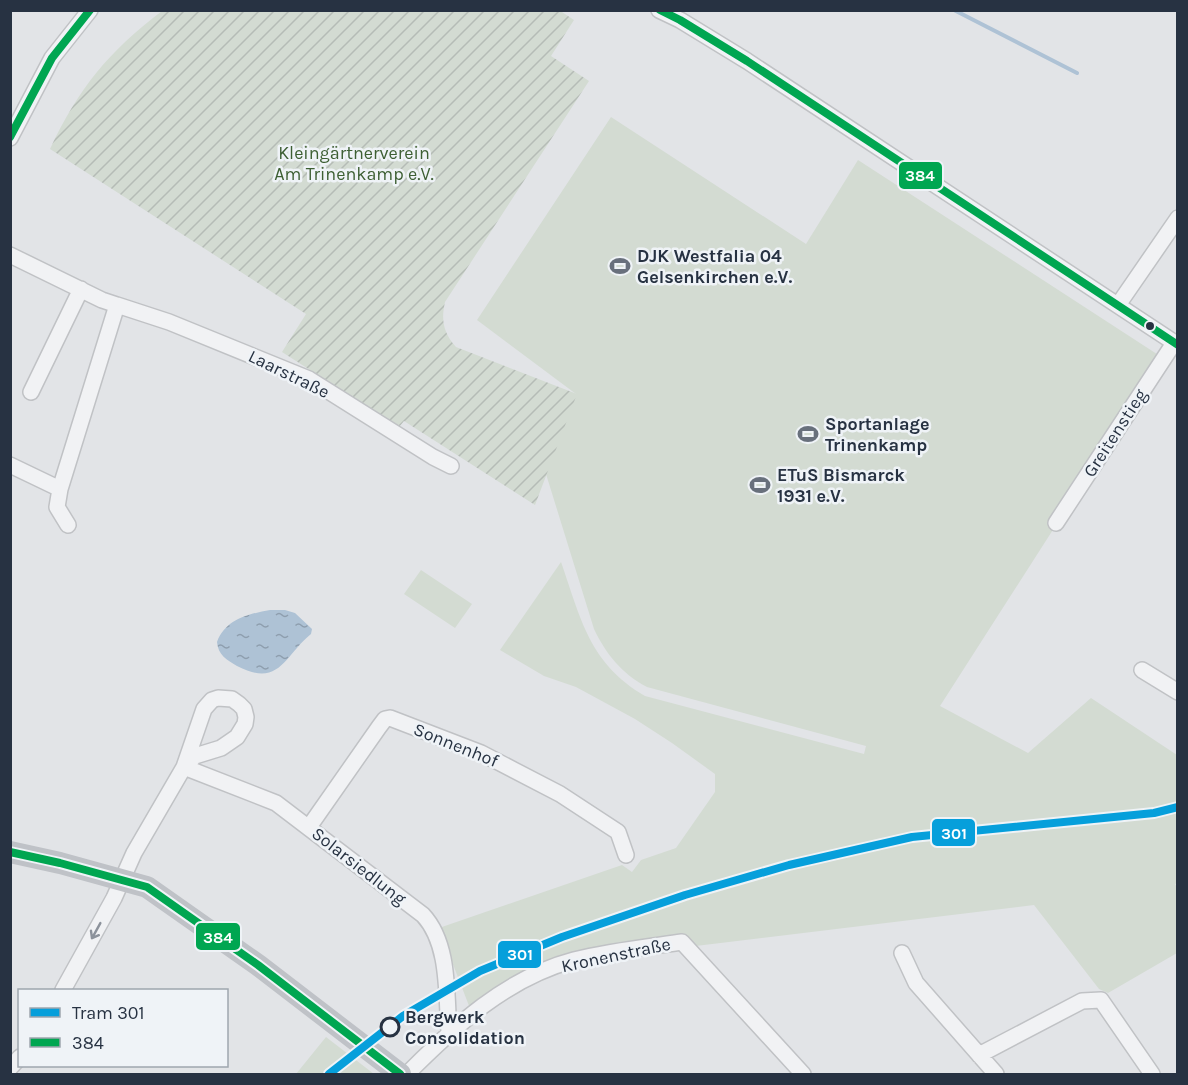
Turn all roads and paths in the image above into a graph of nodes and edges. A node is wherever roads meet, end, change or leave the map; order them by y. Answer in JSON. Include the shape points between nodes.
{"nodes":[{"id":1,"x":90,"y":10,"type":"edge"},
{"id":2,"x":659,"y":10,"type":"edge"},
{"id":3,"x":10,"y":138,"type":"edge"},
{"id":4,"x":1178,"y":218,"type":"edge"},
{"id":5,"x":10,"y":255,"type":"edge"},
{"id":6,"x":81,"y":289,"type":"junction"},
{"id":7,"x":1118,"y":304,"type":"junction"},
{"id":8,"x":117,"y":305,"type":"junction"},
{"id":9,"x":1176,"y":344,"type":"edge"},
{"id":10,"x":31,"y":392,"type":"dead end"},
{"id":11,"x":10,"y":465,"type":"edge"},
{"id":12,"x":451,"y":466,"type":"dead end"},
{"id":13,"x":60,"y":489,"type":"junction"},
{"id":14,"x":1056,"y":523,"type":"dead end"},
{"id":15,"x":68,"y":525,"type":"dead end"},
{"id":16,"x":1142,"y":670,"type":"dead end"},
{"id":17,"x":1178,"y":692,"type":"edge"},
{"id":18,"x":184,"y":767,"type":"junction"},
{"id":19,"x":309,"y":827,"type":"junction"},
{"id":20,"x":10,"y":852,"type":"edge"},
{"id":21,"x":626,"y":855,"type":"dead end"},
{"id":22,"x":121,"y":879,"type":"junction"},
{"id":23,"x":902,"y":953,"type":"dead end"},
{"id":24,"x":64,"y":989,"type":"edge"},
{"id":25,"x":449,"y":1032,"type":"junction"},
{"id":26,"x":979,"y":1055,"type":"junction"},
{"id":27,"x":400,"y":1074,"type":"edge"},
{"id":28,"x":407,"y":1074,"type":"edge"},
{"id":29,"x":803,"y":1074,"type":"edge"},
{"id":30,"x":996,"y":1074,"type":"edge"},
{"id":31,"x":1152,"y":1074,"type":"edge"}],
"edges":[{"from":1,"to":3,"type":"street","via":[[52,58]]},
{"from":2,"to":7,"type":"street","via":[[747,61]]},
{"from":4,"to":7,"type":"street"},
{"from":5,"to":6,"type":"street","name":"Laarstraße"},
{"from":6,"to":8,"type":"street","name":"Laarstraße"},
{"from":6,"to":10,"type":"street"},
{"from":7,"to":9,"type":"street"},
{"from":8,"to":12,"type":"street","name":"Laarstraße","via":[[309,379]]},
{"from":8,"to":13,"type":"street"},
{"from":9,"to":14,"type":"street","name":"Greitenstieg"},
{"from":11,"to":13,"type":"street"},
{"from":13,"to":15,"type":"street","via":[[57,507]]},
{"from":16,"to":17,"type":"street"},
{"from":18,"to":18,"type":"street","via":[[195,756],[221,748],[237,737],[246,717],[240,704],[225,698],[207,705]]},
{"from":18,"to":19,"type":"street","name":"Solarsiedlung","via":[[276,803]]},
{"from":18,"to":22,"type":"street"},
{"from":19,"to":21,"type":"street","name":"Sonnenhof","via":[[379,727],[390,718],[481,753],[560,794],[618,832]]},
{"from":19,"to":25,"type":"street","name":"Solarsiedlung","via":[[432,924],[442,955]]},
{"from":20,"to":22,"type":"street"},
{"from":22,"to":24,"type":"street","one_way":true},
{"from":22,"to":27,"type":"street","via":[[147,886]]},
{"from":23,"to":26,"type":"street","via":[[916,983]]},
{"from":25,"to":28,"type":"street","name":"Kronenstraße"},
{"from":25,"to":29,"type":"street","name":"Kronenstraße","via":[[487,1001],[528,978],[573,960],[682,942]]},
{"from":26,"to":30,"type":"street"},
{"from":26,"to":31,"type":"street","via":[[1082,1001],[1101,1000]]}]}
